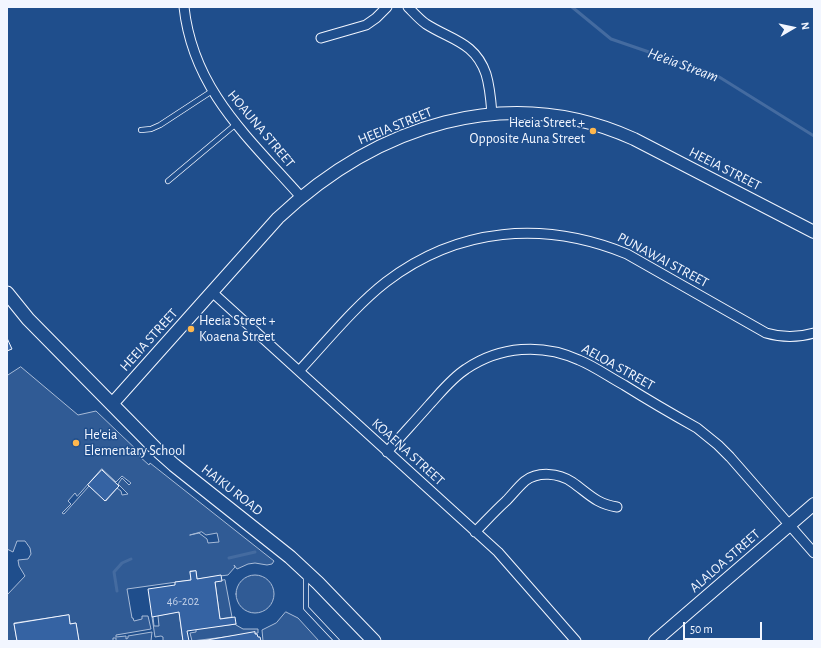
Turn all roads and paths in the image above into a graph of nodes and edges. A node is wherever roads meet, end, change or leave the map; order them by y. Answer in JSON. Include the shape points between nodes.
{"nodes":[{"id":1,"x":184,"y":7,"type":"edge"},
{"id":2,"x":387,"y":7,"type":"edge"},
{"id":3,"x":408,"y":7,"type":"edge"},
{"id":4,"x":321,"y":38,"type":"dead end"},
{"id":5,"x":212,"y":91,"type":"junction"},
{"id":6,"x":492,"y":114,"type":"junction"},
{"id":7,"x":236,"y":124,"type":"junction"},
{"id":8,"x":141,"y":130,"type":"dead end"},
{"id":9,"x":168,"y":181,"type":"dead end"},
{"id":10,"x":301,"y":197,"type":"junction"},
{"id":11,"x":814,"y":232,"type":"edge"},
{"id":12,"x":212,"y":292,"type":"junction"},
{"id":13,"x":7,"y":293,"type":"edge"},
{"id":14,"x":814,"y":333,"type":"edge"},
{"id":15,"x":299,"y":371,"type":"junction"},
{"id":16,"x":112,"y":404,"type":"junction"},
{"id":17,"x":387,"y":452,"type":"junction"},
{"id":18,"x":814,"y":504,"type":"edge"},
{"id":19,"x":617,"y":507,"type":"dead end"},
{"id":20,"x":789,"y":525,"type":"junction"},
{"id":21,"x":475,"y":532,"type":"junction"},
{"id":22,"x":814,"y":553,"type":"edge"},
{"id":23,"x":306,"y":570,"type":"junction"},
{"id":24,"x":337,"y":641,"type":"edge"},
{"id":25,"x":374,"y":641,"type":"edge"},
{"id":26,"x":576,"y":641,"type":"edge"},
{"id":27,"x":655,"y":641,"type":"edge"}],
"edges":[{"from":1,"to":5,"type":"street","name":"HOAUNA STREET","via":[[191,43]]},
{"from":2,"to":4,"type":"street","via":[[366,25]]},
{"from":3,"to":6,"type":"street","via":[[425,23],[463,44],[476,56],[489,84]]},
{"from":5,"to":7,"type":"street","name":"HOAUNA STREET"},
{"from":5,"to":8,"type":"lane","via":[[160,125]]},
{"from":6,"to":10,"type":"street","name":"HEEIA STREET","via":[[429,127],[390,141],[350,162]]},
{"from":6,"to":11,"type":"street","name":"HEEIA STREET","via":[[555,115],[604,126]]},
{"from":7,"to":9,"type":"lane"},
{"from":7,"to":10,"type":"street","name":"HOAUNA STREET"},
{"from":10,"to":12,"type":"street","name":"HEEIA STREET","via":[[278,218]]},
{"from":12,"to":15,"type":"street","name":"KOAENA STREET"},
{"from":12,"to":16,"type":"street","name":"HEEIA STREET"},
{"from":13,"to":16,"type":"main road","name":"HAIKU ROAD","via":[[28,319]]},
{"from":14,"to":15,"type":"street","name":"PUNAWAI STREET","via":[[786,338],[766,333],[627,254],[593,241],[563,235],[520,233],[466,242],[432,254],[400,272],[371,295]]},
{"from":15,"to":17,"type":"street","name":"KOAENA STREET"},
{"from":16,"to":23,"type":"main road","name":"HAIKU ROAD","via":[[174,465]]},
{"from":17,"to":20,"type":"street","name":"AELOA STREET","via":[[460,373],[477,362],[502,352],[542,349],[574,358],[592,367],[697,428],[730,457]]},
{"from":17,"to":21,"type":"street","name":"KOAENA STREET"},
{"from":18,"to":20,"type":"street","name":"ALALOA STREET"},
{"from":19,"to":21,"type":"street","via":[[595,500],[568,479],[556,475],[537,476],[526,481]]},
{"from":20,"to":22,"type":"street","name":"AELOA STREET"},
{"from":20,"to":27,"type":"street","name":"ALALOA STREET"},
{"from":21,"to":26,"type":"street","name":"KOAENA STREET","via":[[498,552]]},
{"from":23,"to":24,"type":"lane","via":[[306,608]]},
{"from":23,"to":25,"type":"main road","name":"HAIKU ROAD"}]}
